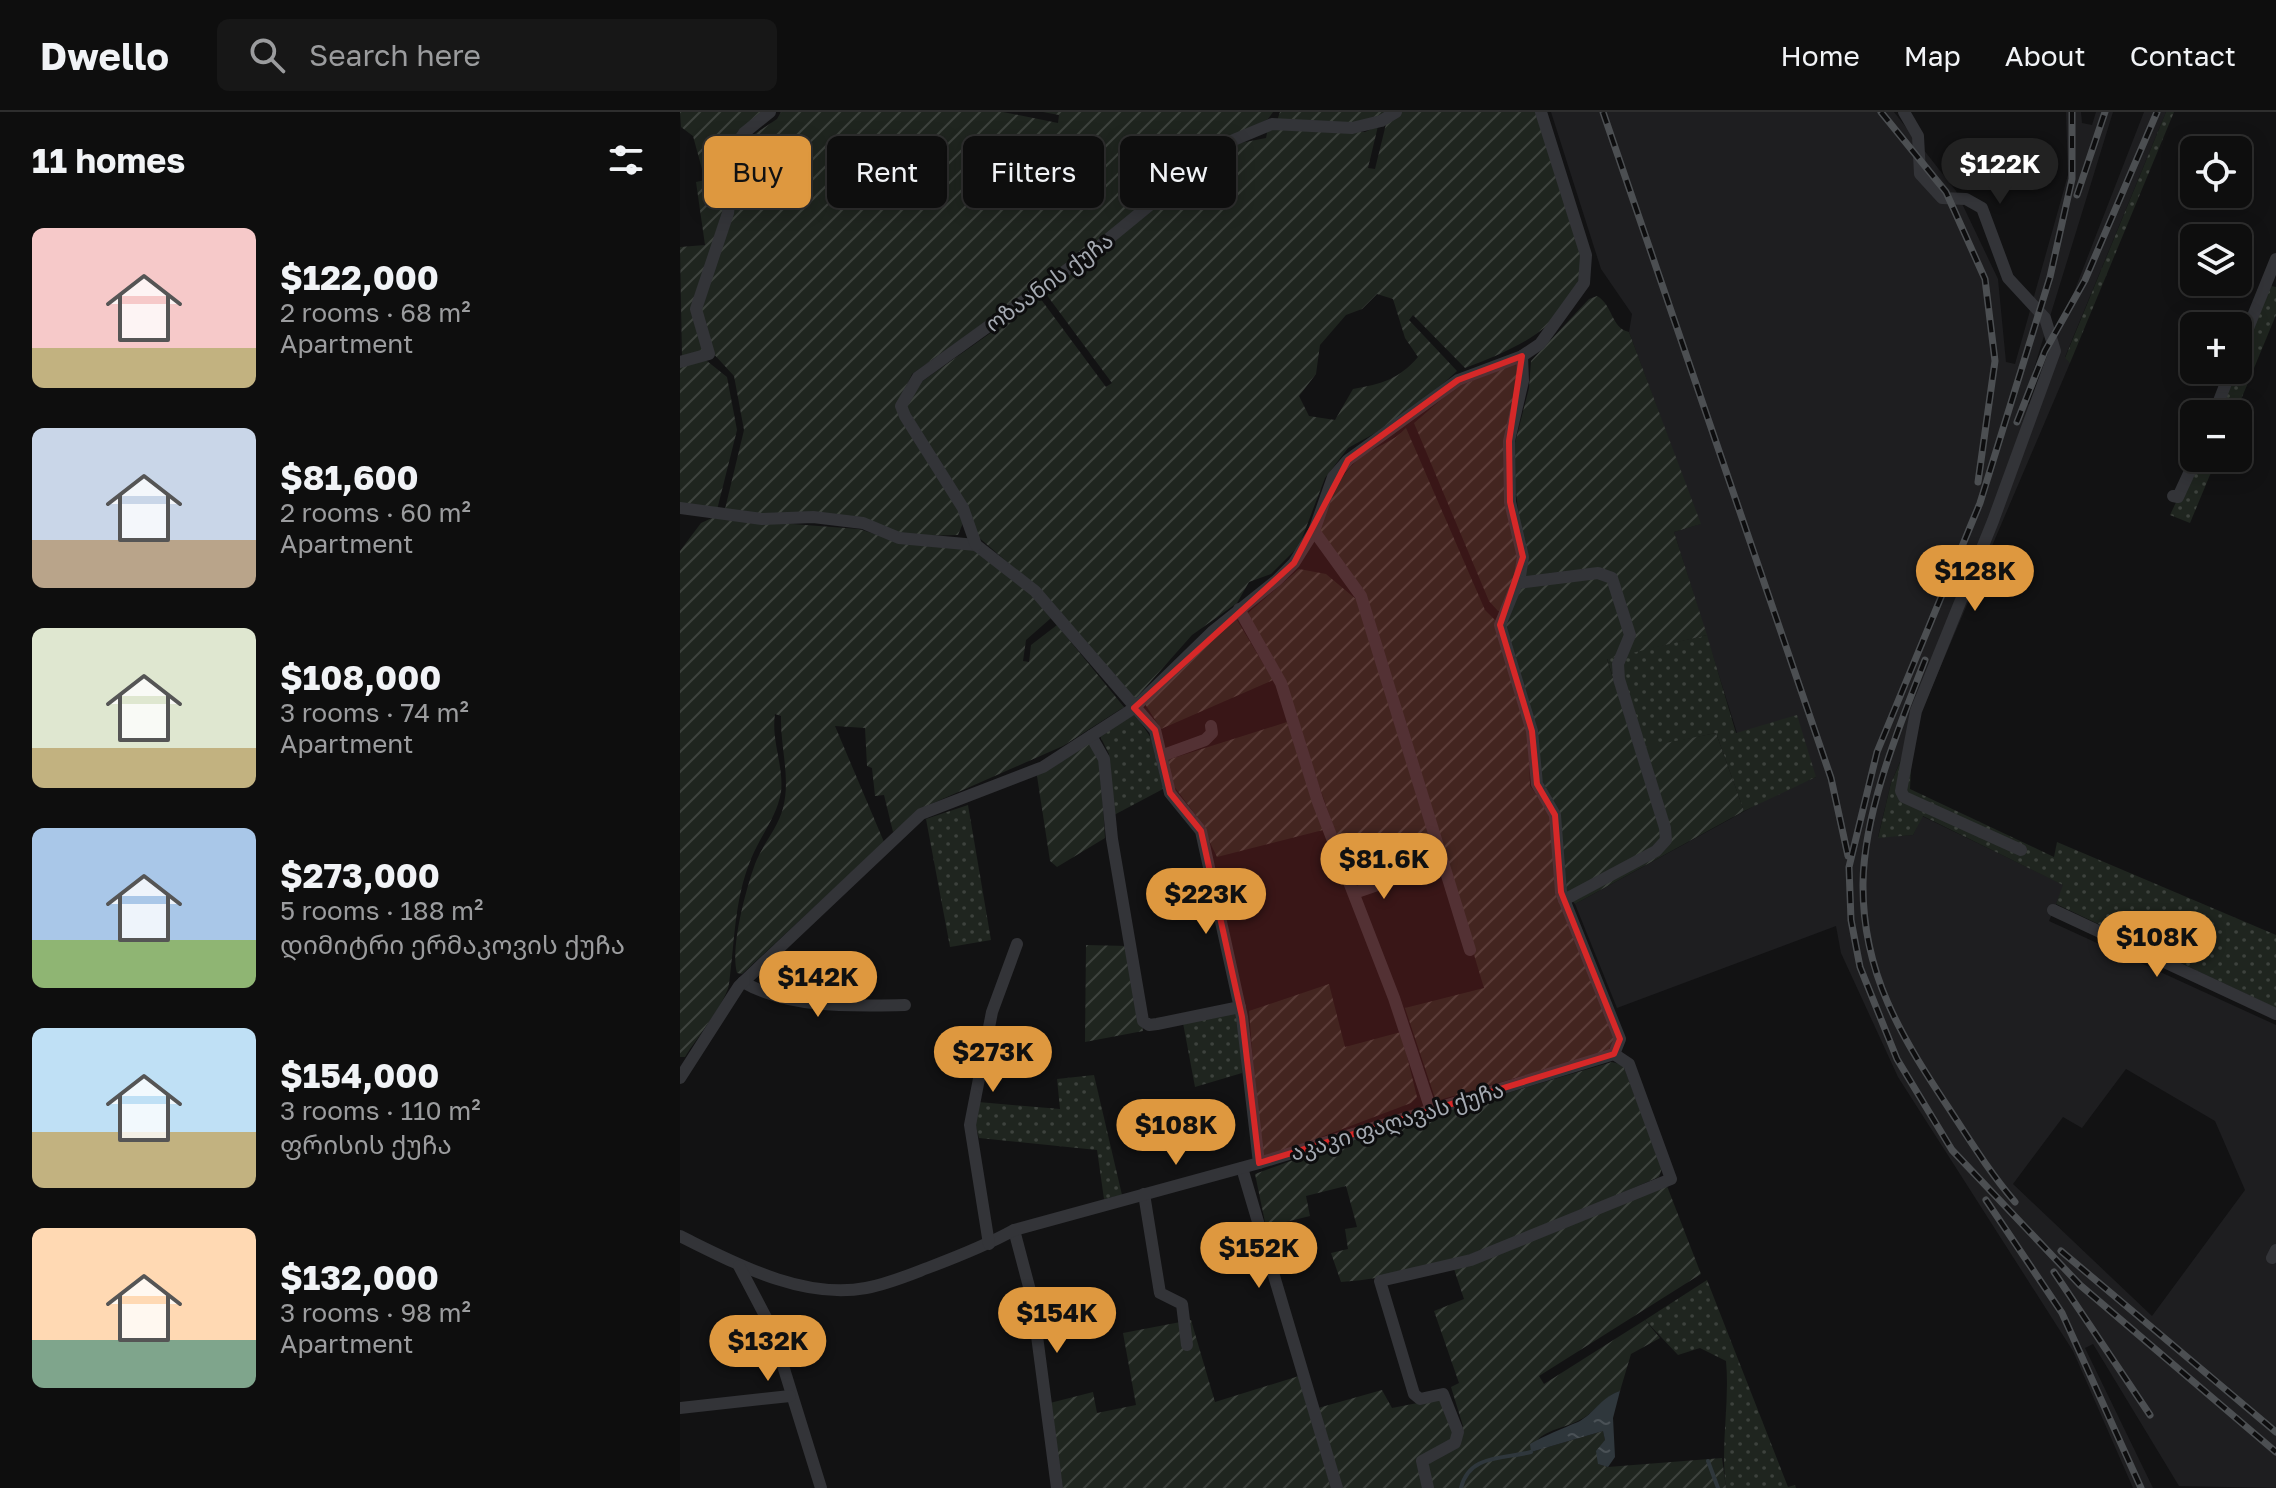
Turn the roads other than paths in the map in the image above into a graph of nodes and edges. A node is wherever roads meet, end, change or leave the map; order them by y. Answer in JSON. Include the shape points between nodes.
{"nodes":[{"id":1,"x":770,"y":112,"type":"edge"},
{"id":2,"x":1396,"y":112,"type":"edge"},
{"id":3,"x":1541,"y":112,"type":"edge"},
{"id":4,"x":1904,"y":112,"type":"edge"},
{"id":5,"x":1274,"y":118,"type":"edge"},
{"id":6,"x":2276,"y":259,"type":"edge"},
{"id":7,"x":2252,"y":318,"type":"edge"},
{"id":8,"x":1522,"y":356,"type":"junction"},
{"id":9,"x":680,"y":362,"type":"edge"},
{"id":10,"x":2190,"y":472,"type":"edge"},
{"id":11,"x":2173,"y":496,"type":"dead end"},
{"id":12,"x":680,"y":508,"type":"edge"},
{"id":13,"x":1314,"y":531,"type":"junction"},
{"id":14,"x":976,"y":545,"type":"junction"},
{"id":15,"x":1518,"y":583,"type":"junction"},
{"id":16,"x":1239,"y":609,"type":"junction"},
{"id":17,"x":1134,"y":708,"type":"junction"},
{"id":18,"x":1211,"y":726,"type":"dead end"},
{"id":19,"x":1091,"y":736,"type":"junction"},
{"id":20,"x":1161,"y":756,"type":"junction"},
{"id":21,"x":2021,"y":850,"type":"dead end"},
{"id":22,"x":1403,"y":876,"type":"dead end"},
{"id":23,"x":1354,"y":893,"type":"junction"},
{"id":24,"x":1564,"y":900,"type":"junction"},
{"id":25,"x":2053,"y":910,"type":"dead end"},
{"id":26,"x":1017,"y":944,"type":"dead end"},
{"id":27,"x":1470,"y":950,"type":"dead end"},
{"id":28,"x":743,"y":982,"type":"junction"},
{"id":29,"x":905,"y":1005,"type":"dead end"},
{"id":30,"x":1240,"y":1007,"type":"junction"},
{"id":31,"x":2276,"y":1014,"type":"edge"},
{"id":32,"x":1614,"y":1054,"type":"junction"},
{"id":33,"x":680,"y":1078,"type":"edge"},
{"id":34,"x":1431,"y":1110,"type":"junction"},
{"id":35,"x":1259,"y":1163,"type":"junction"},
{"id":36,"x":1242,"y":1168,"type":"junction"},
{"id":37,"x":1144,"y":1194,"type":"junction"},
{"id":38,"x":1014,"y":1230,"type":"junction"},
{"id":39,"x":680,"y":1236,"type":"edge"},
{"id":40,"x":989,"y":1244,"type":"junction"},
{"id":41,"x":739,"y":1266,"type":"junction"},
{"id":42,"x":1187,"y":1345,"type":"dead end"},
{"id":43,"x":790,"y":1396,"type":"junction"},
{"id":44,"x":680,"y":1408,"type":"edge"},
{"id":45,"x":821,"y":1488,"type":"edge"},
{"id":46,"x":1057,"y":1488,"type":"edge"},
{"id":47,"x":1337,"y":1488,"type":"edge"},
{"id":48,"x":1428,"y":1488,"type":"edge"}],
"edges":[{"from":1,"to":9,"type":"street","via":[[736,145],[728,213],[696,309],[709,354]]},
{"from":2,"to":5,"type":"street","name":"ოზაანის ქუჩა","via":[[1352,128]]},
{"from":3,"to":8,"type":"street","via":[[1586,255],[1584,283],[1540,344]]},
{"from":4,"to":21,"type":"street","via":[[1918,136],[1920,174],[1942,198],[1966,199],[1982,208],[2008,278],[2045,318],[2055,351],[1916,711],[1901,791],[1904,797]]},
{"from":5,"to":14,"type":"street","name":"ოზაანის ქუჩა","via":[[1224,144],[1101,245],[911,385],[901,406],[905,416],[963,508]]},
{"from":6,"to":7,"type":"street"},
{"from":8,"to":13,"type":"street","via":[[1458,380],[1348,460],[1333,477]]},
{"from":8,"to":15,"type":"street","via":[[1523,381],[1509,441],[1510,502],[1523,557]]},
{"from":10,"to":11,"type":"street","via":[[2178,497]]},
{"from":12,"to":14,"type":"street","via":[[762,519],[813,517],[863,523],[899,538]]},
{"from":13,"to":16,"type":"street","via":[[1294,563]]},
{"from":13,"to":27,"type":"street","via":[[1361,596]]},
{"from":14,"to":17,"type":"street","via":[[1035,591]]},
{"from":15,"to":24,"type":"street","via":[[1500,625],[1532,731],[1537,784],[1555,815]]},
{"from":15,"to":24,"type":"street","via":[[1598,573],[1612,578],[1630,635],[1618,664],[1619,679],[1665,828],[1666,840],[1656,851]]},
{"from":16,"to":17,"type":"street"},
{"from":16,"to":23,"type":"street","via":[[1281,683],[1318,802]]},
{"from":17,"to":19,"type":"street"},
{"from":17,"to":20,"type":"street","via":[[1155,730]]},
{"from":18,"to":20,"type":"street","via":[[1205,740]]},
{"from":19,"to":28,"type":"street","via":[[1043,767],[921,814]]},
{"from":19,"to":30,"type":"street","via":[[1104,759],[1143,1021],[1157,1024]]},
{"from":20,"to":30,"type":"street","via":[[1170,793],[1201,831]]},
{"from":22,"to":23,"type":"street"},
{"from":23,"to":34,"type":"street"},
{"from":24,"to":32,"type":"street","via":[[1620,1039]]},
{"from":25,"to":31,"type":"street"},
{"from":26,"to":40,"type":"street","via":[[992,1012],[970,1125]]},
{"from":28,"to":29,"type":"street","via":[[767,997]]},
{"from":28,"to":33,"type":"street"},
{"from":30,"to":35,"type":"street"},
{"from":32,"to":34,"type":"street","name":"აკაკი ფაღავას ქუჩა"},
{"from":32,"to":48,"type":"street","via":[[1629,1064],[1671,1179],[1471,1260],[1380,1281],[1414,1394],[1420,1399],[1443,1394],[1458,1432],[1455,1443],[1422,1461]]},
{"from":34,"to":35,"type":"street","name":"აკაკი ფაღავას ქუჩა"},
{"from":35,"to":36,"type":"street","name":"აკაკი ფაღავას ქუჩა"},
{"from":36,"to":37,"type":"street","name":"აკაკი ფაღავას ქუჩა"},
{"from":36,"to":47,"type":"street"},
{"from":37,"to":38,"type":"street","name":"აკაკი ფაღავას ქუჩა"},
{"from":37,"to":42,"type":"street","via":[[1160,1293],[1182,1304]]},
{"from":38,"to":40,"type":"street","name":"აკაკი ფაღავას ქუჩა"},
{"from":38,"to":46,"type":"street","via":[[1032,1298]]},
{"from":39,"to":41,"type":"street","name":"აკაკი ფაღავას ქუჩა"},
{"from":40,"to":41,"type":"street","name":"აკაკი ფაღავას ქუჩა","via":[[863,1289],[832,1291]]},
{"from":41,"to":43,"type":"street","via":[[771,1327]]},
{"from":43,"to":44,"type":"street"},
{"from":43,"to":45,"type":"street"}]}
